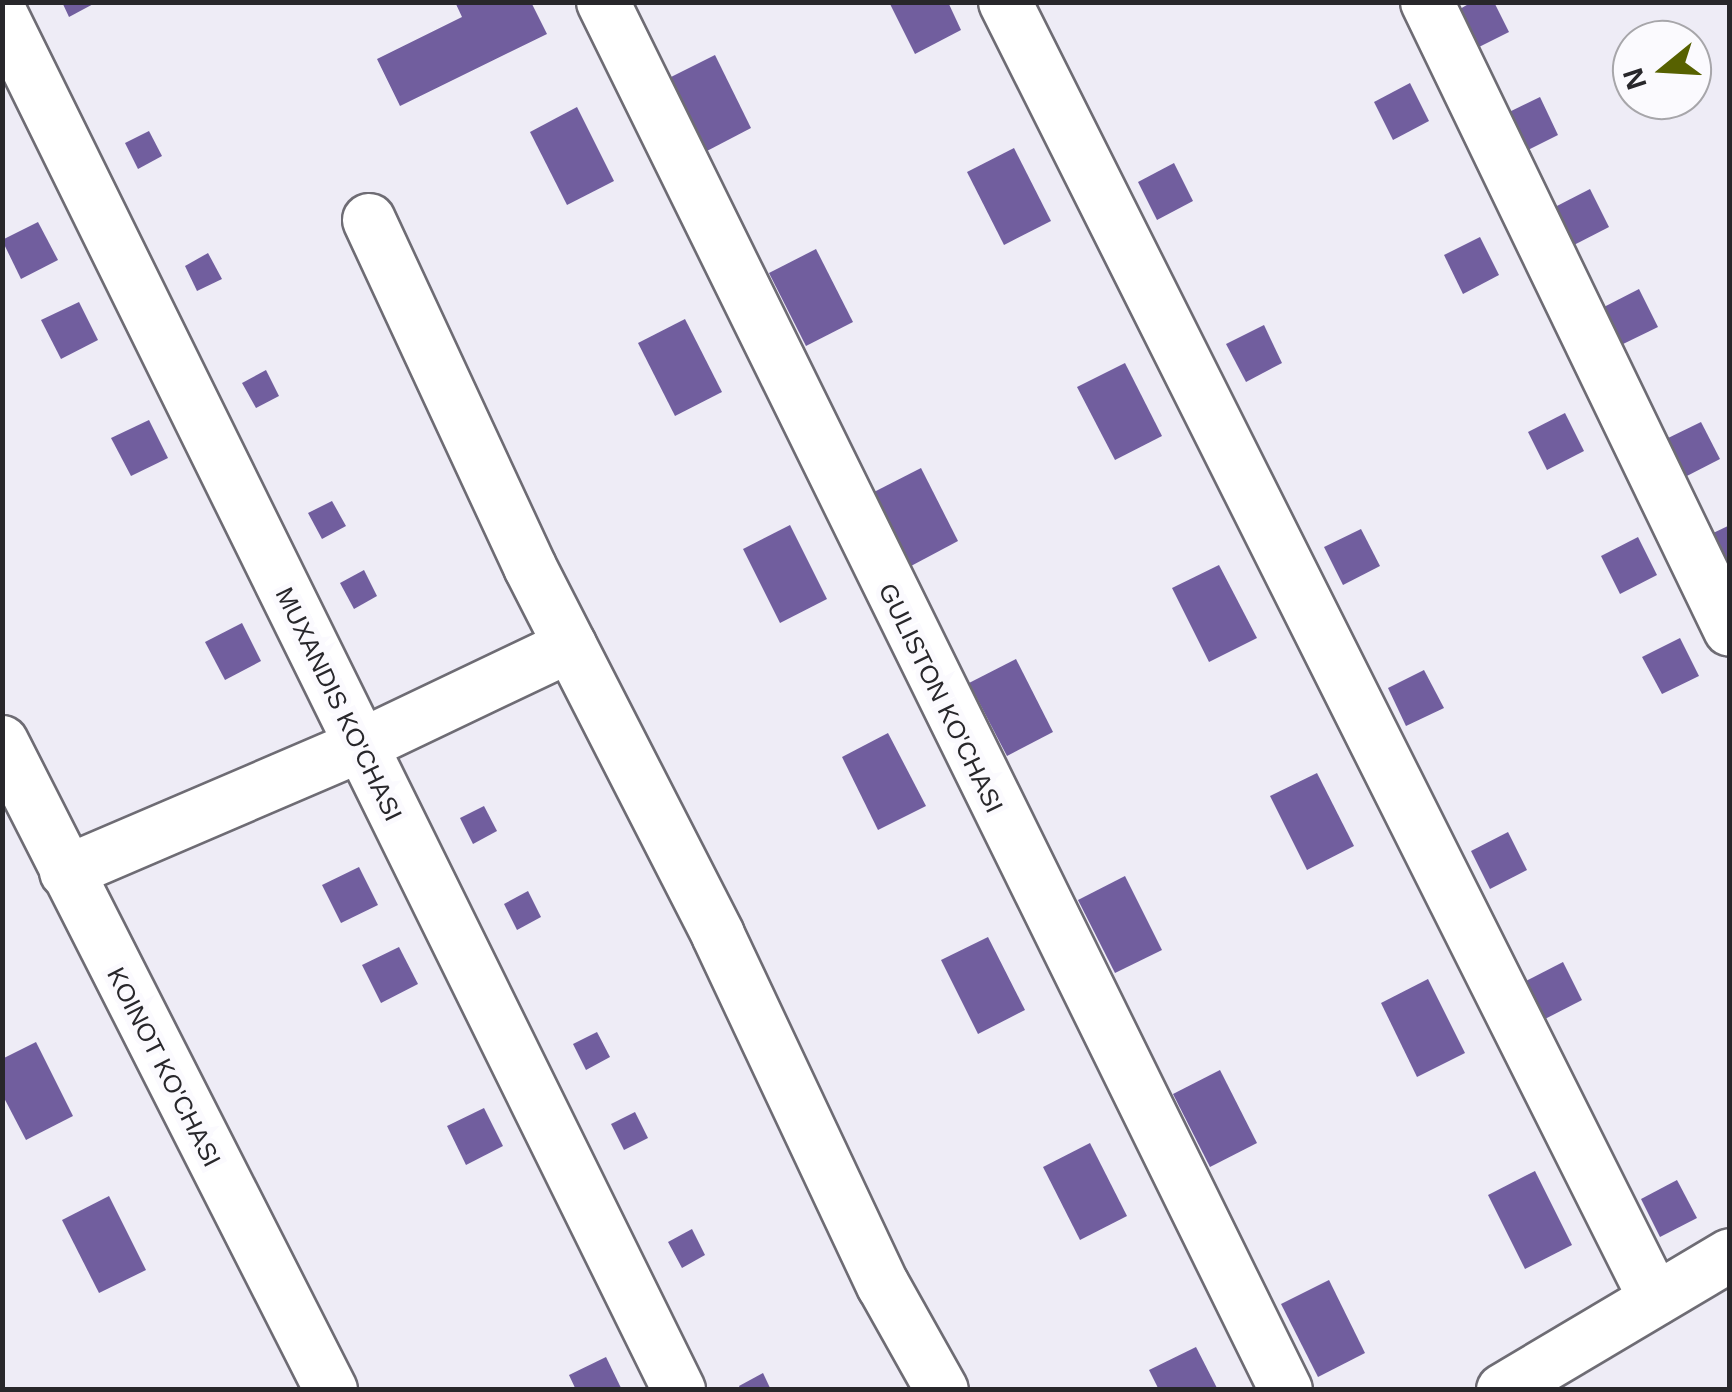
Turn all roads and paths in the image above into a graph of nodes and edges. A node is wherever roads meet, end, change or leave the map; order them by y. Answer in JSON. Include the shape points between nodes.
{"nodes":[{"id":1,"x":603,"y":2,"type":"edge"},
{"id":2,"x":1006,"y":2,"type":"edge"},
{"id":3,"x":1427,"y":2,"type":"edge"},
{"id":4,"x":2,"y":16,"type":"edge"},
{"id":5,"x":369,"y":220,"type":"dead end"},
{"id":6,"x":1730,"y":630,"type":"edge"},
{"id":7,"x":570,"y":646,"type":"junction"},
{"id":8,"x":2,"y":742,"type":"edge"},
{"id":9,"x":360,"y":746,"type":"junction"},
{"id":10,"x":66,"y":872,"type":"junction"},
{"id":11,"x":1730,"y":1255,"type":"edge"},
{"id":12,"x":1655,"y":1299,"type":"junction"},
{"id":13,"x":331,"y":1390,"type":"edge"},
{"id":14,"x":679,"y":1390,"type":"edge"},
{"id":15,"x":942,"y":1390,"type":"edge"},
{"id":16,"x":1286,"y":1390,"type":"edge"},
{"id":17,"x":1503,"y":1390,"type":"edge"}],
"edges":[{"from":1,"to":16,"type":"street","name":"GULISTON KO'CHASI"},
{"from":2,"to":12,"type":"street"},
{"from":3,"to":6,"type":"street"},
{"from":4,"to":9,"type":"street","name":"MUXANDIS KO'CHASI"},
{"from":5,"to":7,"type":"street"},
{"from":7,"to":9,"type":"street"},
{"from":7,"to":15,"type":"street","via":[[718,935],[883,1285]]},
{"from":8,"to":10,"type":"street","name":"KOINOT KO'CHASI"},
{"from":9,"to":10,"type":"street"},
{"from":9,"to":14,"type":"street","name":"MUXANDIS KO'CHASI"},
{"from":10,"to":13,"type":"street","name":"KOINOT KO'CHASI"},
{"from":11,"to":12,"type":"street"},
{"from":12,"to":17,"type":"street"}]}
